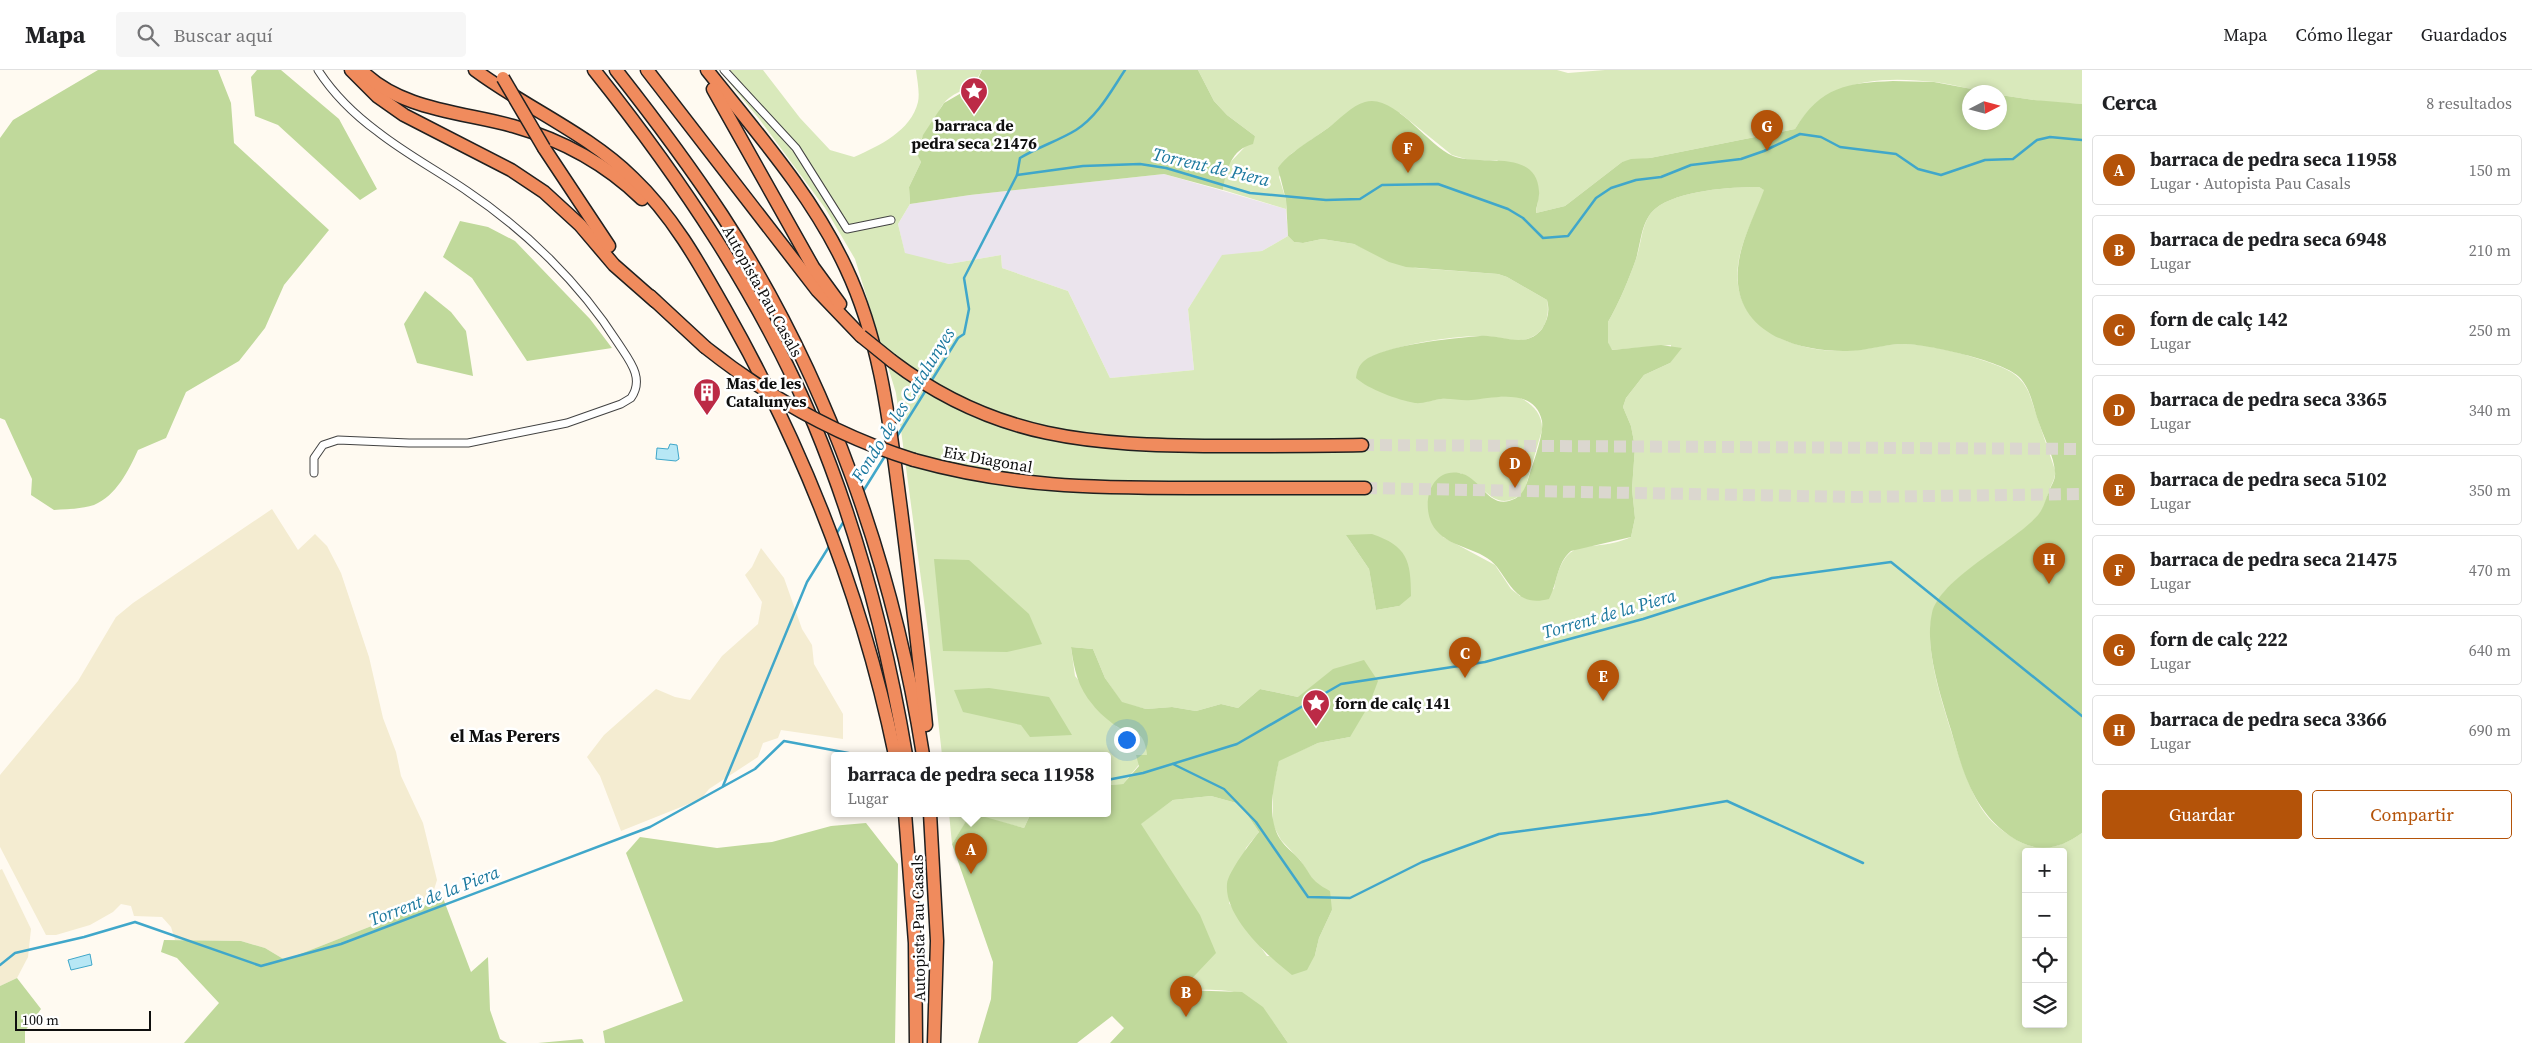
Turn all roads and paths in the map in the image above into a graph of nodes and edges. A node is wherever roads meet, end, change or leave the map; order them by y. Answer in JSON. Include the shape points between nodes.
{"nodes":[{"id":1,"x":318,"y":70,"type":"edge"},
{"id":2,"x":351,"y":70,"type":"edge"},
{"id":3,"x":360,"y":70,"type":"edge"},
{"id":4,"x":474,"y":70,"type":"edge"},
{"id":5,"x":594,"y":70,"type":"edge"},
{"id":6,"x":616,"y":70,"type":"edge"},
{"id":7,"x":647,"y":70,"type":"edge"},
{"id":8,"x":699,"y":70,"type":"edge"},
{"id":9,"x":707,"y":70,"type":"edge"},
{"id":10,"x":724,"y":70,"type":"edge"},
{"id":11,"x":500,"y":74,"type":"edge"},
{"id":12,"x":890,"y":220,"type":"dead end"},
{"id":13,"x":655,"y":300,"type":"junction"},
{"id":14,"x":848,"y":322,"type":"junction"},
{"id":15,"x":742,"y":340,"type":"junction"},
{"id":16,"x":1362,"y":446,"type":"tunnel mouth"},
{"id":17,"x":314,"y":473,"type":"dead end"},
{"id":18,"x":1365,"y":488,"type":"tunnel mouth"},
{"id":19,"x":894,"y":752,"type":"edge"},
{"id":20,"x":905,"y":752,"type":"edge"},
{"id":21,"x":923,"y":752,"type":"edge"},
{"id":22,"x":925,"y":752,"type":"edge"},
{"id":23,"x":905,"y":817,"type":"edge"},
{"id":24,"x":913,"y":817,"type":"edge"},
{"id":25,"x":930,"y":817,"type":"edge"},
{"id":26,"x":916,"y":1043,"type":"edge"},
{"id":27,"x":934,"y":1043,"type":"edge"}],
"edges":[{"from":1,"to":17,"type":"street","via":[[341,100],[378,133],[467,191],[529,240],[564,275],[610,330],[632,364],[637,383],[631,398],[598,413],[568,423],[468,443],[338,440],[324,445],[314,458]]},
{"from":2,"to":13,"type":"highway","via":[[376,96],[404,115],[511,170],[544,192],[580,225],[614,265]]},
{"from":3,"to":15,"type":"highway","via":[[389,91],[412,102],[516,127],[559,142],[604,167],[641,198],[672,233]]},
{"from":4,"to":15,"type":"highway","via":[[583,138],[633,178],[659,205],[683,238]]},
{"from":5,"to":20,"type":"highway","name":"Autopista Pau Casals","via":[[684,189],[734,267],[810,416],[846,509],[881,630]]},
{"from":6,"to":21,"type":"highway","name":"Autopista Pau Casals","via":[[696,178],[765,288],[829,417],[862,504],[900,633]]},
{"from":7,"to":14,"type":"highway","via":[[822,296]]},
{"from":8,"to":14,"type":"highway","via":[[731,118],[804,251]]},
{"from":9,"to":22,"type":"highway","via":[[814,210],[842,261],[868,324],[884,389],[891,437],[920,671],[928,746]]},
{"from":10,"to":12,"type":"street","via":[[796,148],[847,230]]},
{"from":11,"to":13,"type":"highway","bridge":true,"via":[[602,237]]},
{"from":13,"to":18,"type":"highway","name":"Eix Diagonal","bridge":true,"via":[[705,347],[748,380],[798,411],[851,437],[914,460],[990,478],[1050,485]]},
{"from":14,"to":16,"type":"highway","bridge":true,"via":[[860,336],[892,361],[961,404],[1011,424],[1058,436],[1139,445]]},
{"from":15,"to":19,"type":"highway","via":[[784,422],[835,547],[872,662]]},
{"from":23,"to":26,"type":"highway","via":[[915,943]]},
{"from":24,"to":26,"type":"highway","name":"Autopista Pau Casals","via":[[920,926]]},
{"from":25,"to":27,"type":"highway","name":"Autopista Pau Casals","via":[[937,941]]}]}
